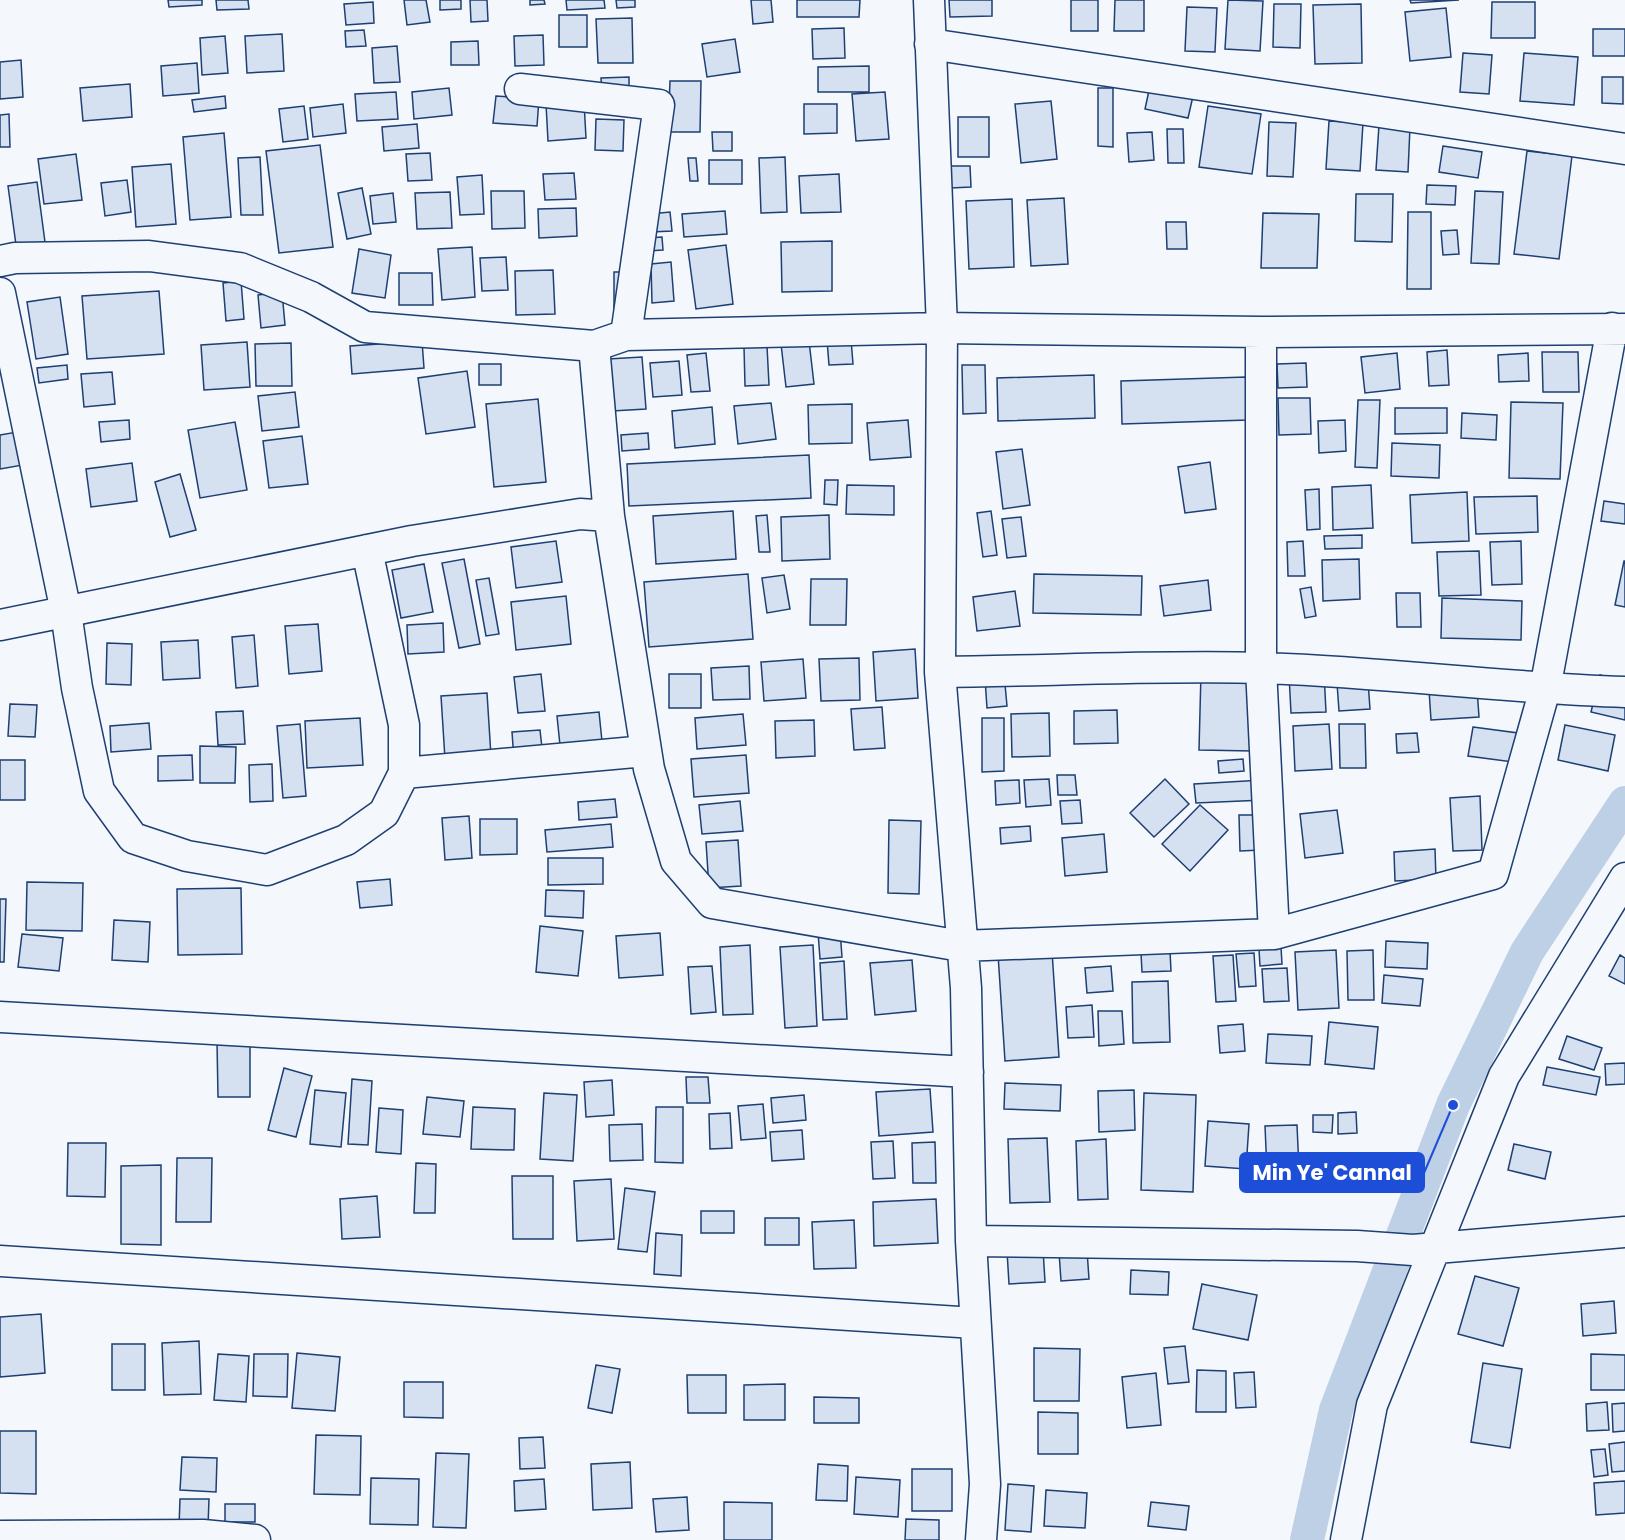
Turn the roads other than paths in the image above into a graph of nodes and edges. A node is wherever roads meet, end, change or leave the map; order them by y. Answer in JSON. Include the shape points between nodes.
{"nodes":[{"id":1,"x":929,"y":0,"type":"edge"},
{"id":2,"x":930,"y":44,"type":"junction"},
{"id":3,"x":520,"y":89,"type":"dead end"},
{"id":4,"x":1625,"y":149,"type":"edge"},
{"id":5,"x":0,"y":261,"type":"edge"},
{"id":6,"x":0,"y":293,"type":"edge"},
{"id":7,"x":942,"y":328,"type":"junction"},
{"id":8,"x":1619,"y":329,"type":"edge"},
{"id":9,"x":1261,"y":332,"type":"junction"},
{"id":10,"x":626,"y":335,"type":"junction"},
{"id":11,"x":594,"y":346,"type":"junction"},
{"id":12,"x":609,"y":516,"type":"junction"},
{"id":13,"x":367,"y":550,"type":"junction"},
{"id":14,"x":66,"y":612,"type":"junction"},
{"id":15,"x":0,"y":625,"type":"edge"},
{"id":16,"x":1261,"y":668,"type":"junction"},
{"id":17,"x":940,"y":672,"type":"junction"},
{"id":18,"x":1545,"y":689,"type":"junction"},
{"id":19,"x":1625,"y":692,"type":"edge"},
{"id":20,"x":646,"y":751,"type":"junction"},
{"id":21,"x":404,"y":774,"type":"junction"},
{"id":22,"x":1625,"y":878,"type":"edge"},
{"id":23,"x":1274,"y":933,"type":"junction"},
{"id":24,"x":961,"y":946,"type":"junction"},
{"id":25,"x":0,"y":1017,"type":"edge"},
{"id":26,"x":968,"y":1072,"type":"junction"},
{"id":27,"x":1625,"y":1232,"type":"edge"},
{"id":28,"x":971,"y":1241,"type":"junction"},
{"id":29,"x":1424,"y":1249,"type":"junction"},
{"id":30,"x":0,"y":1262,"type":"edge"},
{"id":31,"x":975,"y":1323,"type":"junction"},
{"id":32,"x":0,"y":1536,"type":"edge"},
{"id":33,"x":255,"y":1540,"type":"edge"},
{"id":34,"x":981,"y":1540,"type":"edge"},
{"id":35,"x":1346,"y":1540,"type":"edge"}],
"edges":[{"from":1,"to":2,"type":"street"},
{"from":2,"to":4,"type":"street"},
{"from":2,"to":7,"type":"street"},
{"from":3,"to":10,"type":"street","via":[[659,105]]},
{"from":5,"to":11,"type":"street","via":[[149,256],[240,268],[311,297],[365,327]]},
{"from":6,"to":14,"type":"street"},
{"from":7,"to":9,"type":"street"},
{"from":7,"to":10,"type":"street"},
{"from":7,"to":17,"type":"street"},
{"from":8,"to":9,"type":"street"},
{"from":8,"to":18,"type":"street"},
{"from":9,"to":16,"type":"street"},
{"from":10,"to":11,"type":"street"},
{"from":11,"to":12,"type":"street"},
{"from":12,"to":13,"type":"street","via":[[580,514]]},
{"from":12,"to":20,"type":"street"},
{"from":13,"to":14,"type":"street"},
{"from":13,"to":21,"type":"street","via":[[404,725]]},
{"from":14,"to":15,"type":"street"},
{"from":14,"to":21,"type":"street","via":[[99,791],[133,838],[187,856],[267,870],[346,840],[384,813]]},
{"from":16,"to":17,"type":"street"},
{"from":16,"to":18,"type":"street","via":[[1383,674]]},
{"from":16,"to":23,"type":"street"},
{"from":17,"to":24,"type":"street"},
{"from":18,"to":19,"type":"street"},
{"from":18,"to":23,"type":"street","via":[[1493,874]]},
{"from":20,"to":21,"type":"street"},
{"from":20,"to":24,"type":"street","via":[[676,861],[712,903]]},
{"from":22,"to":29,"type":"street","via":[[1504,1076]]},
{"from":23,"to":24,"type":"street"},
{"from":24,"to":26,"type":"street"},
{"from":25,"to":26,"type":"street"},
{"from":26,"to":28,"type":"street"},
{"from":27,"to":29,"type":"street"},
{"from":28,"to":29,"type":"street"},
{"from":28,"to":31,"type":"street"},
{"from":29,"to":35,"type":"street","via":[[1372,1406]]},
{"from":30,"to":31,"type":"street"},
{"from":31,"to":34,"type":"street","via":[[985,1484]]},
{"from":32,"to":33,"type":"street","via":[[203,1535]]}]}
